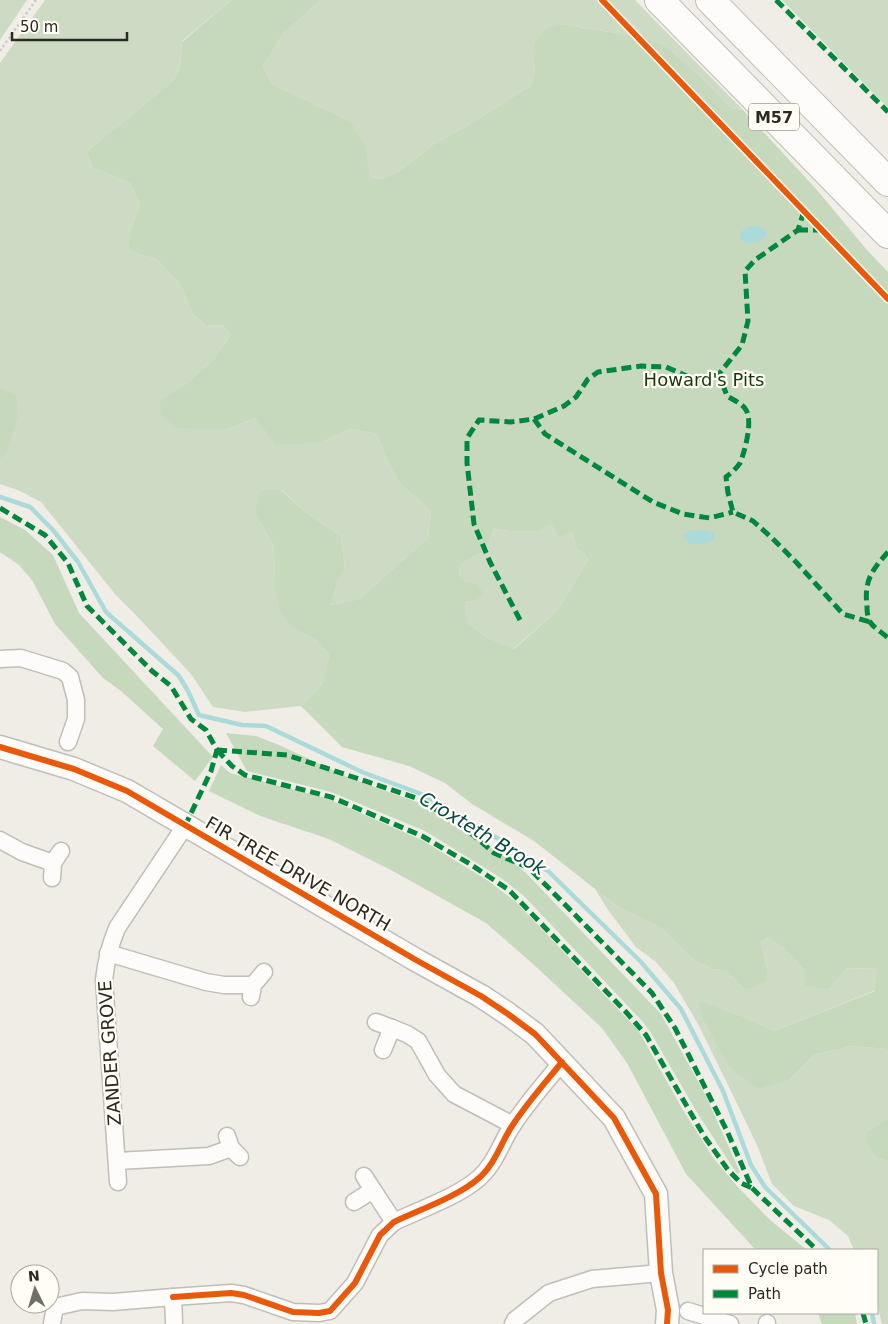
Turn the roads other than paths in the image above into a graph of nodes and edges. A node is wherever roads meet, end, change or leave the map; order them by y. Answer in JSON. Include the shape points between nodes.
{"nodes":[{"id":1,"x":659,"y":0,"type":"edge"},
{"id":2,"x":710,"y":0,"type":"edge"},
{"id":3,"x":888,"y":182,"type":"edge"},
{"id":4,"x":888,"y":234,"type":"edge"},
{"id":5,"x":0,"y":659,"type":"edge"},
{"id":6,"x":68,"y":742,"type":"dead end"},
{"id":7,"x":0,"y":747,"type":"edge"},
{"id":8,"x":185,"y":826,"type":"junction"},
{"id":9,"x":0,"y":840,"type":"edge"},
{"id":10,"x":55,"y":864,"type":"dead end"},
{"id":11,"x":108,"y":953,"type":"junction"},
{"id":12,"x":264,"y":972,"type":"dead end"},
{"id":13,"x":376,"y":1022,"type":"dead end"},
{"id":14,"x":392,"y":1028,"type":"junction"},
{"id":15,"x":383,"y":1050,"type":"dead end"},
{"id":16,"x":562,"y":1062,"type":"junction"},
{"id":17,"x":513,"y":1125,"type":"junction"},
{"id":18,"x":233,"y":1147,"type":"dead end"},
{"id":19,"x":117,"y":1161,"type":"junction"},
{"id":20,"x":364,"y":1176,"type":"dead end"},
{"id":21,"x":118,"y":1182,"type":"dead end"},
{"id":22,"x":373,"y":1190,"type":"junction"},
{"id":23,"x":354,"y":1202,"type":"dead end"},
{"id":24,"x":394,"y":1222,"type":"junction"},
{"id":25,"x":661,"y":1273,"type":"junction"},
{"id":26,"x":173,"y":1296,"type":"junction"},
{"id":27,"x":60,"y":1308,"type":"edge"},
{"id":28,"x":688,"y":1311,"type":"dead end"},
{"id":29,"x":333,"y":1317,"type":"edge"},
{"id":30,"x":174,"y":1322,"type":"dead end"},
{"id":31,"x":513,"y":1324,"type":"edge"},
{"id":32,"x":667,"y":1324,"type":"edge"},
{"id":33,"x":730,"y":1324,"type":"edge"}],
"edges":[{"from":1,"to":4,"type":"highway","number":"M57"},
{"from":2,"to":3,"type":"highway","number":"M57"},
{"from":5,"to":6,"type":"street","via":[[20,658],[63,670],[70,677],[76,700],[76,719]]},
{"from":7,"to":8,"type":"street","name":"FIR TREE DRIVE NORTH","via":[[100,779],[127,791]]},
{"from":8,"to":11,"type":"street","name":"ZANDER GROVE","via":[[117,928]]},
{"from":8,"to":16,"type":"street","name":"FIR TREE DRIVE NORTH","via":[[481,996],[535,1034]]},
{"from":9,"to":10,"type":"street"},
{"from":11,"to":12,"type":"street","via":[[206,982],[252,991]]},
{"from":11,"to":19,"type":"street","name":"ZANDER GROVE","via":[[104,980]]},
{"from":13,"to":14,"type":"street"},
{"from":14,"to":15,"type":"street"},
{"from":14,"to":17,"type":"street","via":[[418,1041],[437,1075],[454,1094]]},
{"from":16,"to":17,"type":"street"},
{"from":16,"to":25,"type":"street","name":"FIR TREE DRIVE NORTH","via":[[614,1118],[656,1194]]},
{"from":17,"to":24,"type":"street","via":[[490,1166],[478,1179]]},
{"from":18,"to":19,"type":"street","via":[[209,1156]]},
{"from":19,"to":21,"type":"street","name":"ZANDER GROVE"},
{"from":20,"to":22,"type":"street"},
{"from":22,"to":23,"type":"street"},
{"from":22,"to":24,"type":"street"},
{"from":24,"to":29,"type":"street","via":[[380,1235]]},
{"from":25,"to":31,"type":"street","via":[[592,1279],[549,1293]]},
{"from":25,"to":32,"type":"street","name":"FIR TREE DRIVE NORTH","via":[[668,1310]]},
{"from":26,"to":27,"type":"street","via":[[112,1302],[82,1301]]},
{"from":26,"to":29,"type":"street","via":[[231,1293],[293,1312]]},
{"from":26,"to":30,"type":"street"},
{"from":28,"to":33,"type":"street"}]}
